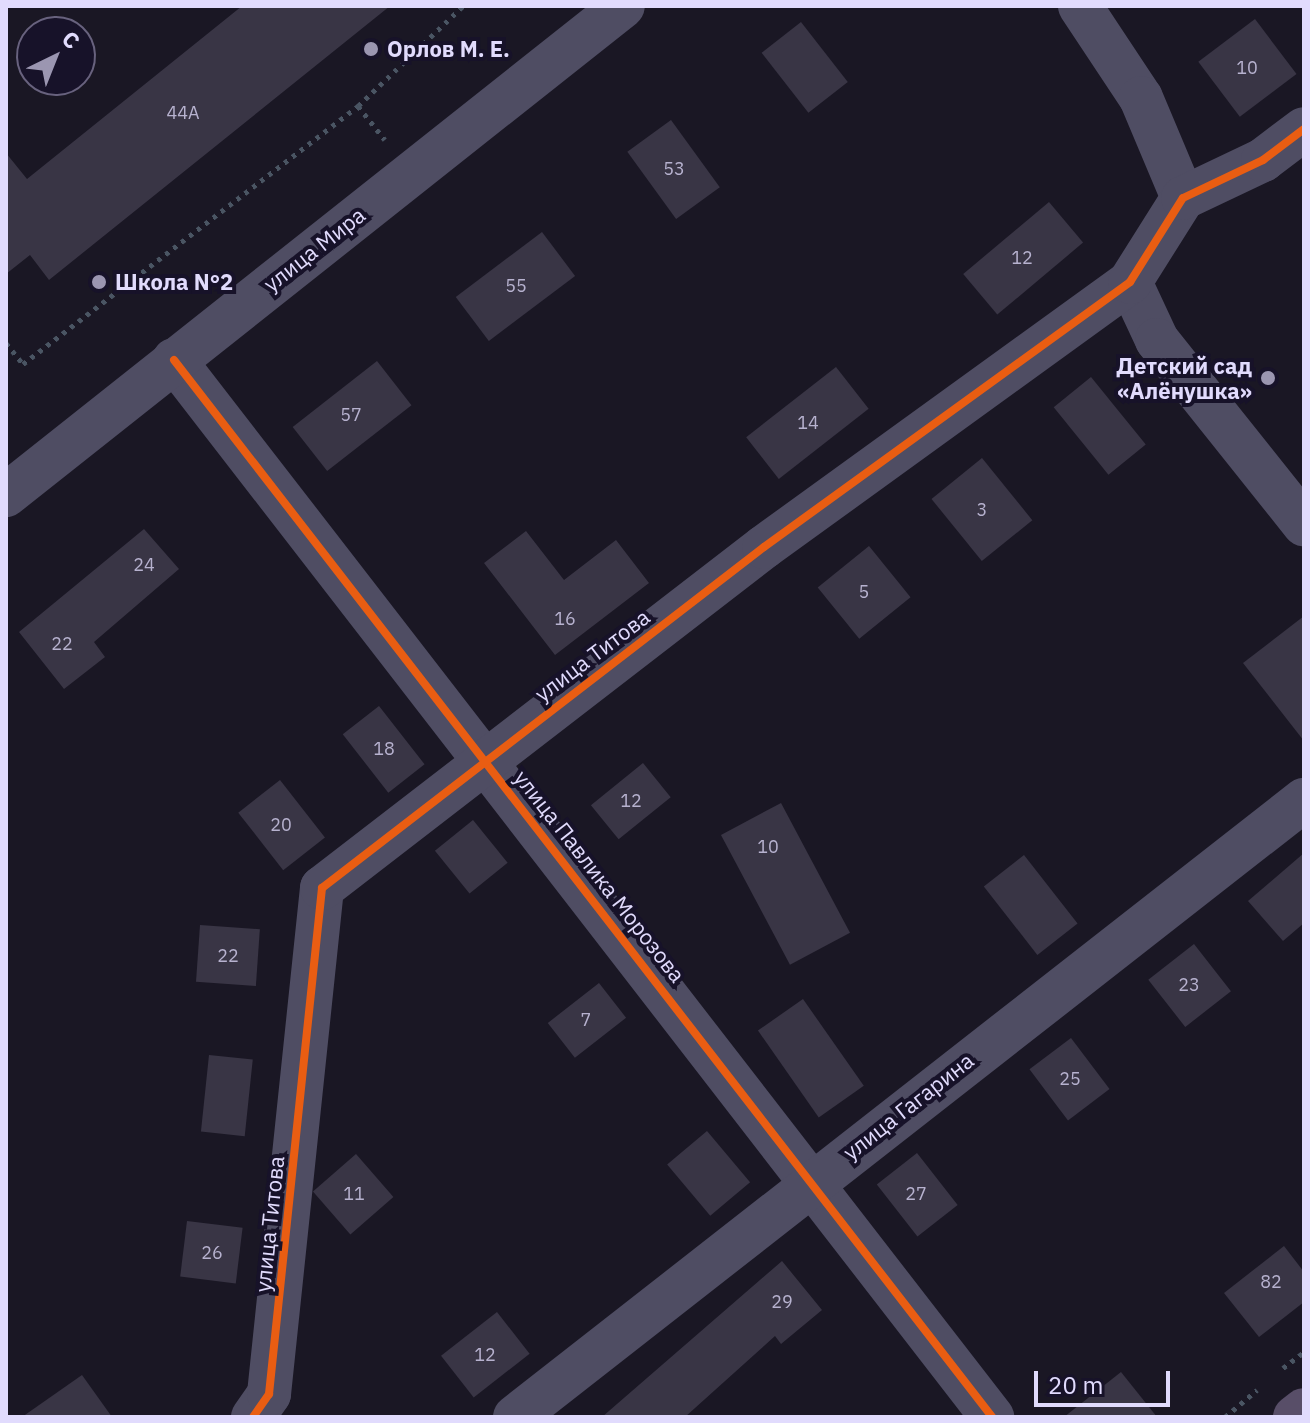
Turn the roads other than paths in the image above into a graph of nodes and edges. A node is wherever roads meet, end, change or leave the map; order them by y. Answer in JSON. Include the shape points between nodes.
{"nodes":[{"id":1,"x":623,"y":6,"type":"edge"},
{"id":2,"x":1080,"y":6,"type":"edge"},
{"id":3,"x":1304,"y":129,"type":"edge"},
{"id":4,"x":1183,"y":198,"type":"junction"},
{"id":5,"x":1130,"y":282,"type":"junction"},
{"id":6,"x":174,"y":360,"type":"junction"},
{"id":7,"x":6,"y":495,"type":"edge"},
{"id":8,"x":1304,"y":524,"type":"edge"},
{"id":9,"x":486,"y":758,"type":"junction"},
{"id":10,"x":1304,"y":800,"type":"edge"},
{"id":11,"x":812,"y":1181,"type":"junction"},
{"id":12,"x":1304,"y":1410,"type":"edge"},
{"id":13,"x":253,"y":1417,"type":"edge"},
{"id":14,"x":515,"y":1417,"type":"edge"},
{"id":15,"x":992,"y":1417,"type":"edge"},
{"id":16,"x":1295,"y":1417,"type":"edge"}],
"edges":[{"from":1,"to":6,"type":"street","name":"улица Мира"},
{"from":2,"to":4,"type":"street","via":[[1141,98]]},
{"from":3,"to":4,"type":"street","via":[[1263,160]]},
{"from":4,"to":5,"type":"street","name":"улица Титова"},
{"from":5,"to":8,"type":"street","via":[[1157,340]]},
{"from":5,"to":9,"type":"street","name":"улица Титова","via":[[764,547]]},
{"from":6,"to":7,"type":"street","name":"улица Мира"},
{"from":6,"to":9,"type":"street","name":"улица Павлика Морозова"},
{"from":9,"to":11,"type":"street","name":"улица Павлика Морозова"},
{"from":9,"to":13,"type":"street","name":"улица Титова","via":[[322,888],[269,1394]]},
{"from":10,"to":11,"type":"street","name":"улица Гагарина"},
{"from":11,"to":14,"type":"street","name":"улица Гагарина"},
{"from":11,"to":15,"type":"street","name":"улица Павлика Морозова"},
{"from":12,"to":16,"type":"main road"}]}
